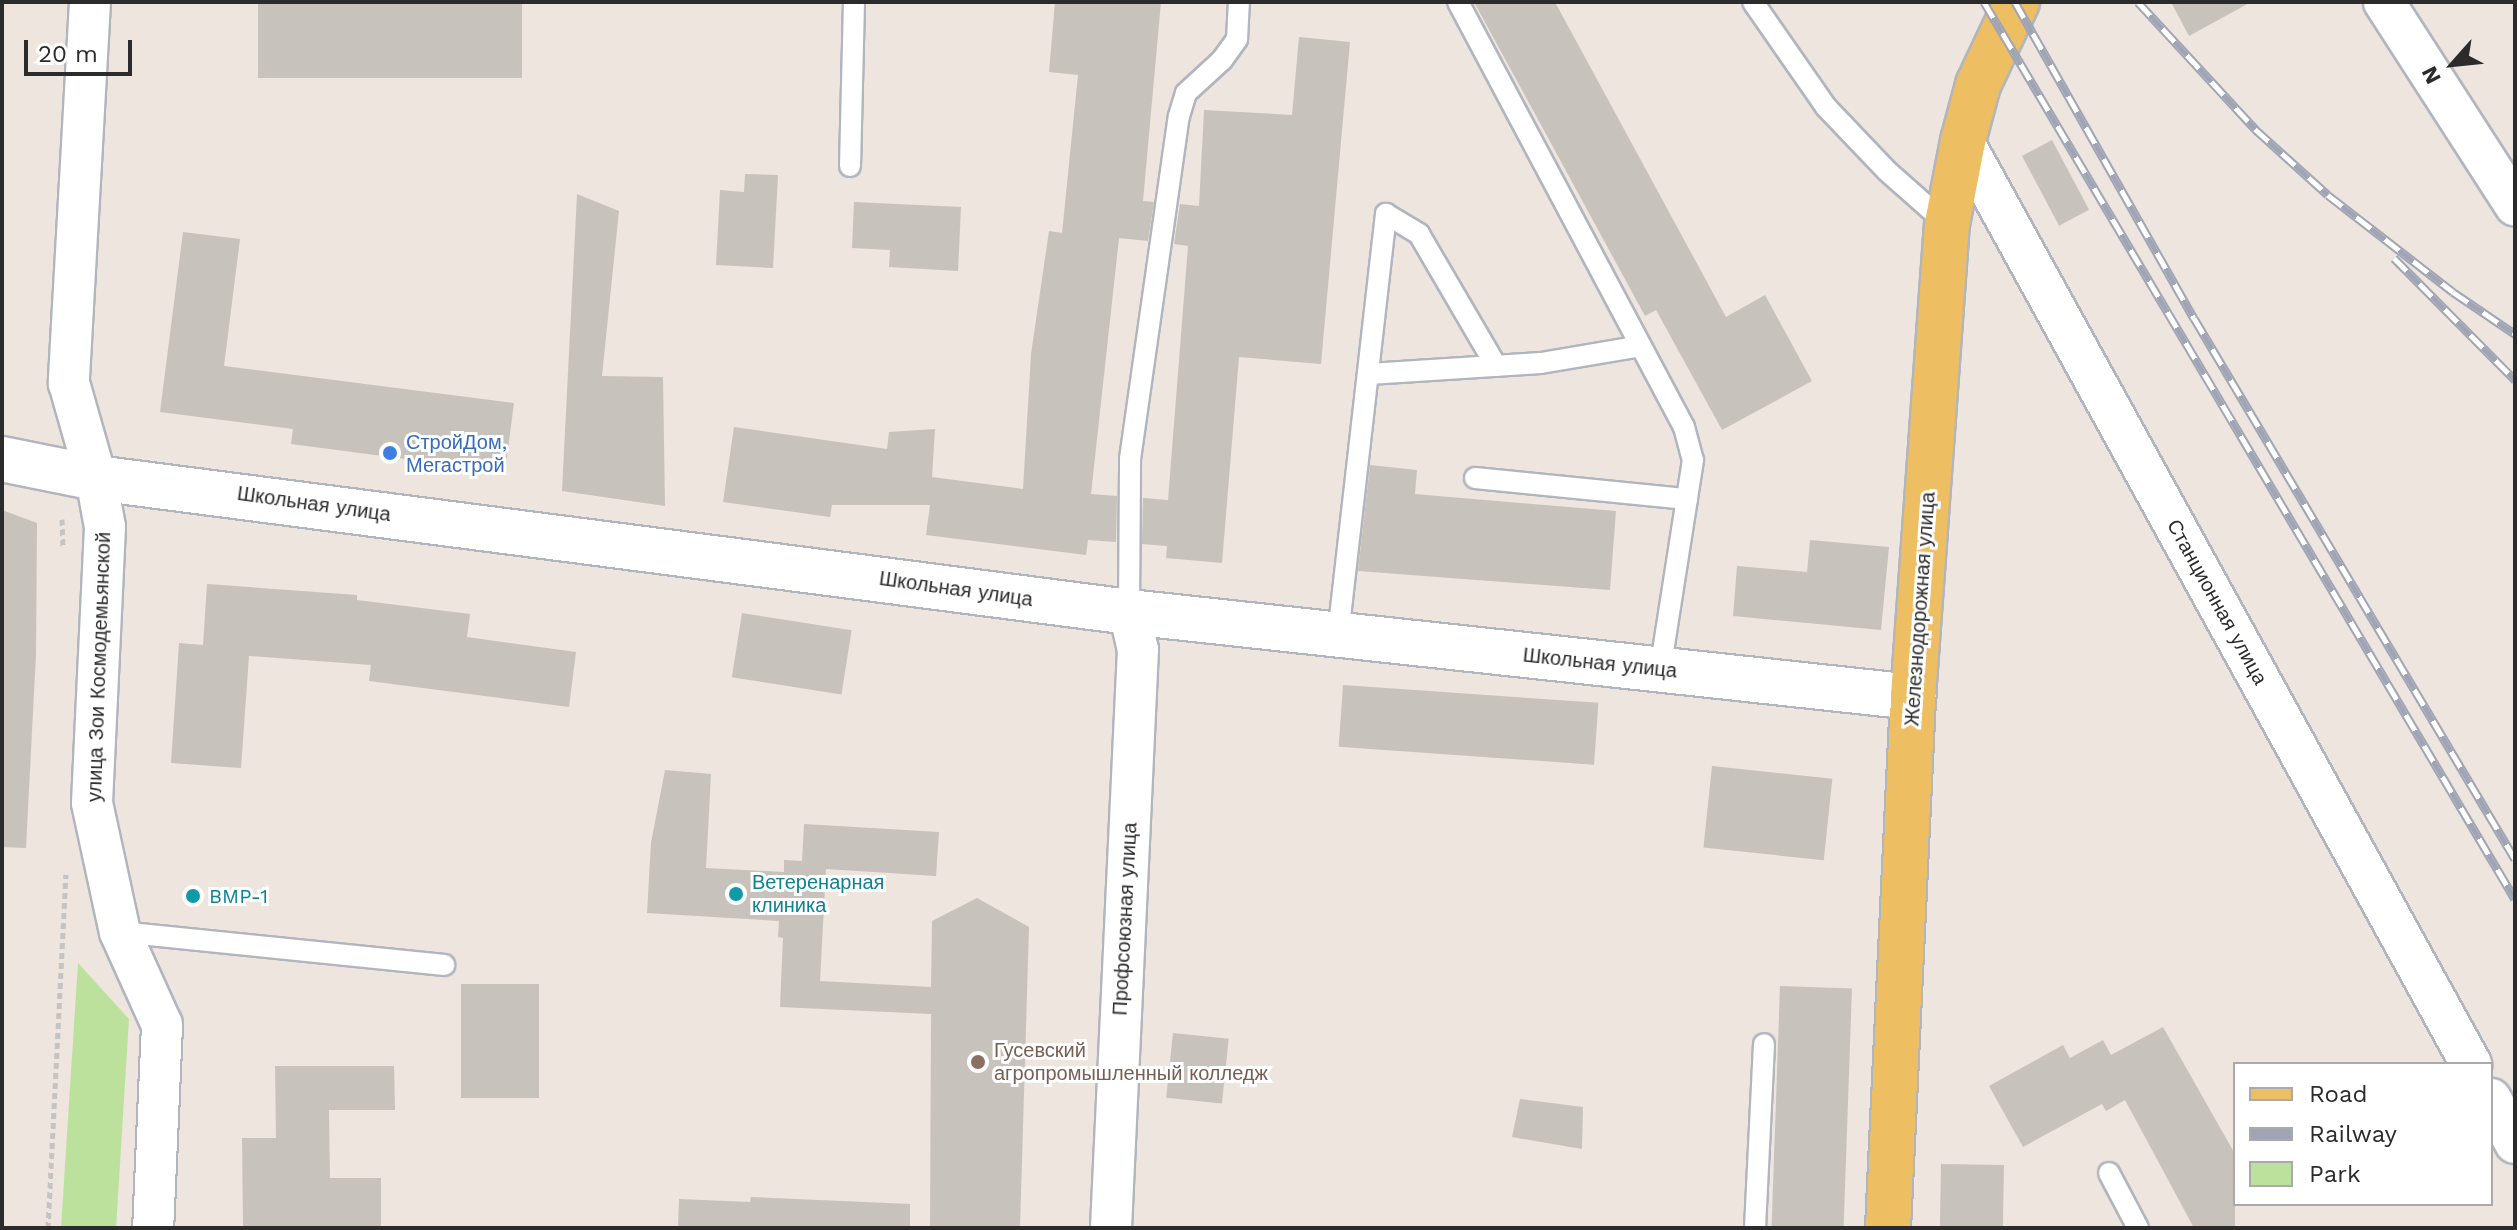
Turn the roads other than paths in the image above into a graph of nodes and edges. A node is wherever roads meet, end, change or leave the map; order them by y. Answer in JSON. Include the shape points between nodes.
{"nodes":[{"id":1,"x":90,"y":2,"type":"edge"},
{"id":2,"x":854,"y":2,"type":"edge"},
{"id":3,"x":1239,"y":2,"type":"edge"},
{"id":4,"x":1458,"y":2,"type":"edge"},
{"id":5,"x":1753,"y":2,"type":"edge"},
{"id":6,"x":2017,"y":2,"type":"edge"},
{"id":7,"x":2384,"y":2,"type":"edge"},
{"id":8,"x":1963,"y":141,"type":"junction"},
{"id":9,"x":850,"y":166,"type":"dead end"},
{"id":10,"x":2515,"y":205,"type":"edge"},
{"id":11,"x":1947,"y":224,"type":"junction"},
{"id":12,"x":1641,"y":346,"type":"junction"},
{"id":13,"x":1496,"y":366,"type":"junction"},
{"id":14,"x":1369,"y":374,"type":"junction"},
{"id":15,"x":2,"y":459,"type":"edge"},
{"id":16,"x":96,"y":478,"type":"junction"},
{"id":17,"x":1475,"y":478,"type":"dead end"},
{"id":18,"x":1687,"y":499,"type":"junction"},
{"id":19,"x":1129,"y":612,"type":"junction"},
{"id":20,"x":1338,"y":635,"type":"junction"},
{"id":21,"x":1660,"y":670,"type":"junction"},
{"id":22,"x":1913,"y":697,"type":"junction"},
{"id":23,"x":120,"y":932,"type":"junction"},
{"id":24,"x":444,"y":965,"type":"dead end"},
{"id":25,"x":1764,"y":1044,"type":"dead end"},
{"id":26,"x":2470,"y":1062,"type":"edge"},
{"id":27,"x":2493,"y":1103,"type":"edge"},
{"id":28,"x":2515,"y":1143,"type":"edge"},
{"id":29,"x":2109,"y":1173,"type":"dead end"},
{"id":30,"x":153,"y":1228,"type":"edge"},
{"id":31,"x":1111,"y":1228,"type":"edge"},
{"id":32,"x":1755,"y":1228,"type":"edge"},
{"id":33,"x":1888,"y":1228,"type":"edge"},
{"id":34,"x":2138,"y":1228,"type":"edge"}],
"edges":[{"from":1,"to":16,"type":"street","name":"улица Зои Космодемьянской","via":[[69,383]]},
{"from":2,"to":9,"type":"lane"},
{"from":3,"to":19,"type":"lane","via":[[1237,39],[1186,93],[1179,116],[1130,459]]},
{"from":4,"to":12,"type":"lane"},
{"from":5,"to":11,"type":"lane","via":[[1826,107]]},
{"from":6,"to":8,"type":"main road","name":"Железнодорожная улица","via":[[1978,85]]},
{"from":7,"to":10,"type":"street"},
{"from":8,"to":11,"type":"main road","name":"Железнодорожная улица"},
{"from":8,"to":26,"type":"street","name":"Станционная улица"},
{"from":11,"to":22,"type":"main road","name":"Железнодорожная улица"},
{"from":12,"to":13,"type":"lane"},
{"from":12,"to":18,"type":"lane","via":[[1684,427],[1693,460]]},
{"from":13,"to":14,"type":"lane"},
{"from":13,"to":14,"type":"lane","via":[[1419,234],[1386,214]]},
{"from":14,"to":20,"type":"lane"},
{"from":15,"to":16,"type":"main road","name":"Школьная улица"},
{"from":16,"to":19,"type":"main road","name":"Школьная улица"},
{"from":16,"to":23,"type":"street","name":"улица Зои Космодемьянской","via":[[105,527],[92,803]]},
{"from":17,"to":18,"type":"lane"},
{"from":18,"to":21,"type":"lane"},
{"from":19,"to":20,"type":"main road","name":"Школьная улица"},
{"from":19,"to":31,"type":"street","name":"Профсоюзная улица","via":[[1138,650]]},
{"from":20,"to":21,"type":"main road","name":"Школьная улица"},
{"from":21,"to":22,"type":"main road","name":"Школьная улица"},
{"from":22,"to":33,"type":"main road","name":"Железнодорожная улица"},
{"from":23,"to":24,"type":"lane"},
{"from":23,"to":30,"type":"street","name":"улица Зои Космодемьянской","via":[[162,1025]]},
{"from":25,"to":32,"type":"lane"},
{"from":27,"to":28,"type":"street"},
{"from":29,"to":34,"type":"lane"}]}
